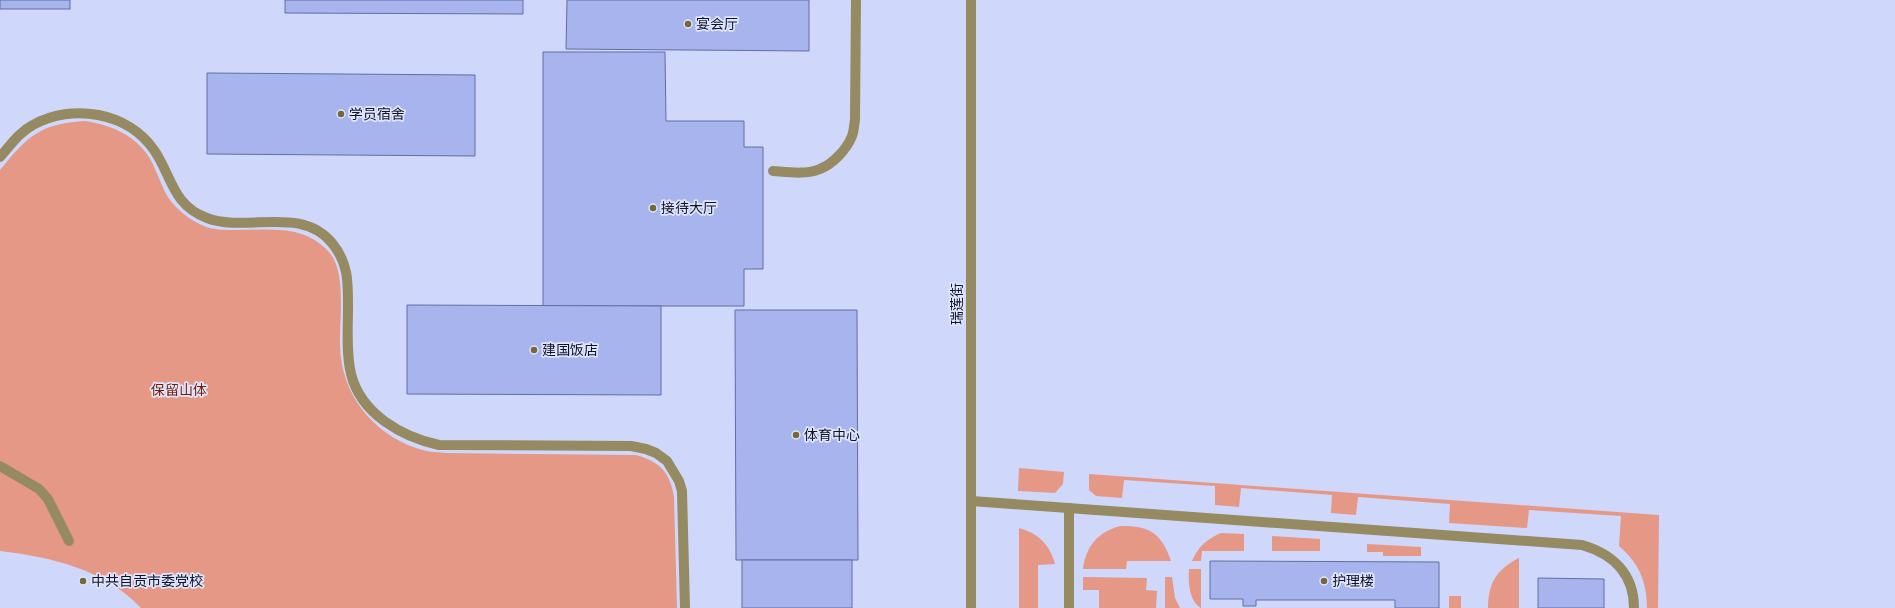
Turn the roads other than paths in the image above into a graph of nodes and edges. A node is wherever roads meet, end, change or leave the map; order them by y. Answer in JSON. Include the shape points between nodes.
{"nodes":[{"id":1,"x":856,"y":0,"type":"edge"},
{"id":2,"x":971,"y":0,"type":"edge"},
{"id":3,"x":0,"y":157,"type":"edge"},
{"id":4,"x":773,"y":171,"type":"dead end"},
{"id":5,"x":0,"y":466,"type":"edge"},
{"id":6,"x":972,"y":501,"type":"junction"},
{"id":7,"x":1069,"y":508,"type":"junction"},
{"id":8,"x":69,"y":541,"type":"dead end"},
{"id":9,"x":685,"y":608,"type":"edge"},
{"id":10,"x":971,"y":608,"type":"edge"},
{"id":11,"x":1069,"y":608,"type":"edge"},
{"id":12,"x":1634,"y":608,"type":"edge"}],
"edges":[{"from":1,"to":4,"type":"street","via":[[853,136],[845,148],[820,169],[804,172]]},
{"from":2,"to":6,"type":"street","name":"瑞莲街"},
{"from":3,"to":9,"type":"street","via":[[18,136],[45,119],[62,114],[96,114],[113,118],[144,138],[154,150],[176,194],[196,213],[209,219],[226,222],[298,223],[319,232],[341,254],[346,268],[348,348],[352,375],[358,390],[376,414],[406,435],[422,442],[439,445],[631,446],[656,453],[674,470],[682,491]]},
{"from":5,"to":8,"type":"street","via":[[39,488],[48,499]]},
{"from":6,"to":7,"type":"street"},
{"from":6,"to":10,"type":"street","name":"瑞莲街"},
{"from":7,"to":11,"type":"street"},
{"from":7,"to":12,"type":"street","via":[[1582,545],[1596,549],[1617,563],[1630,583]]}]}
